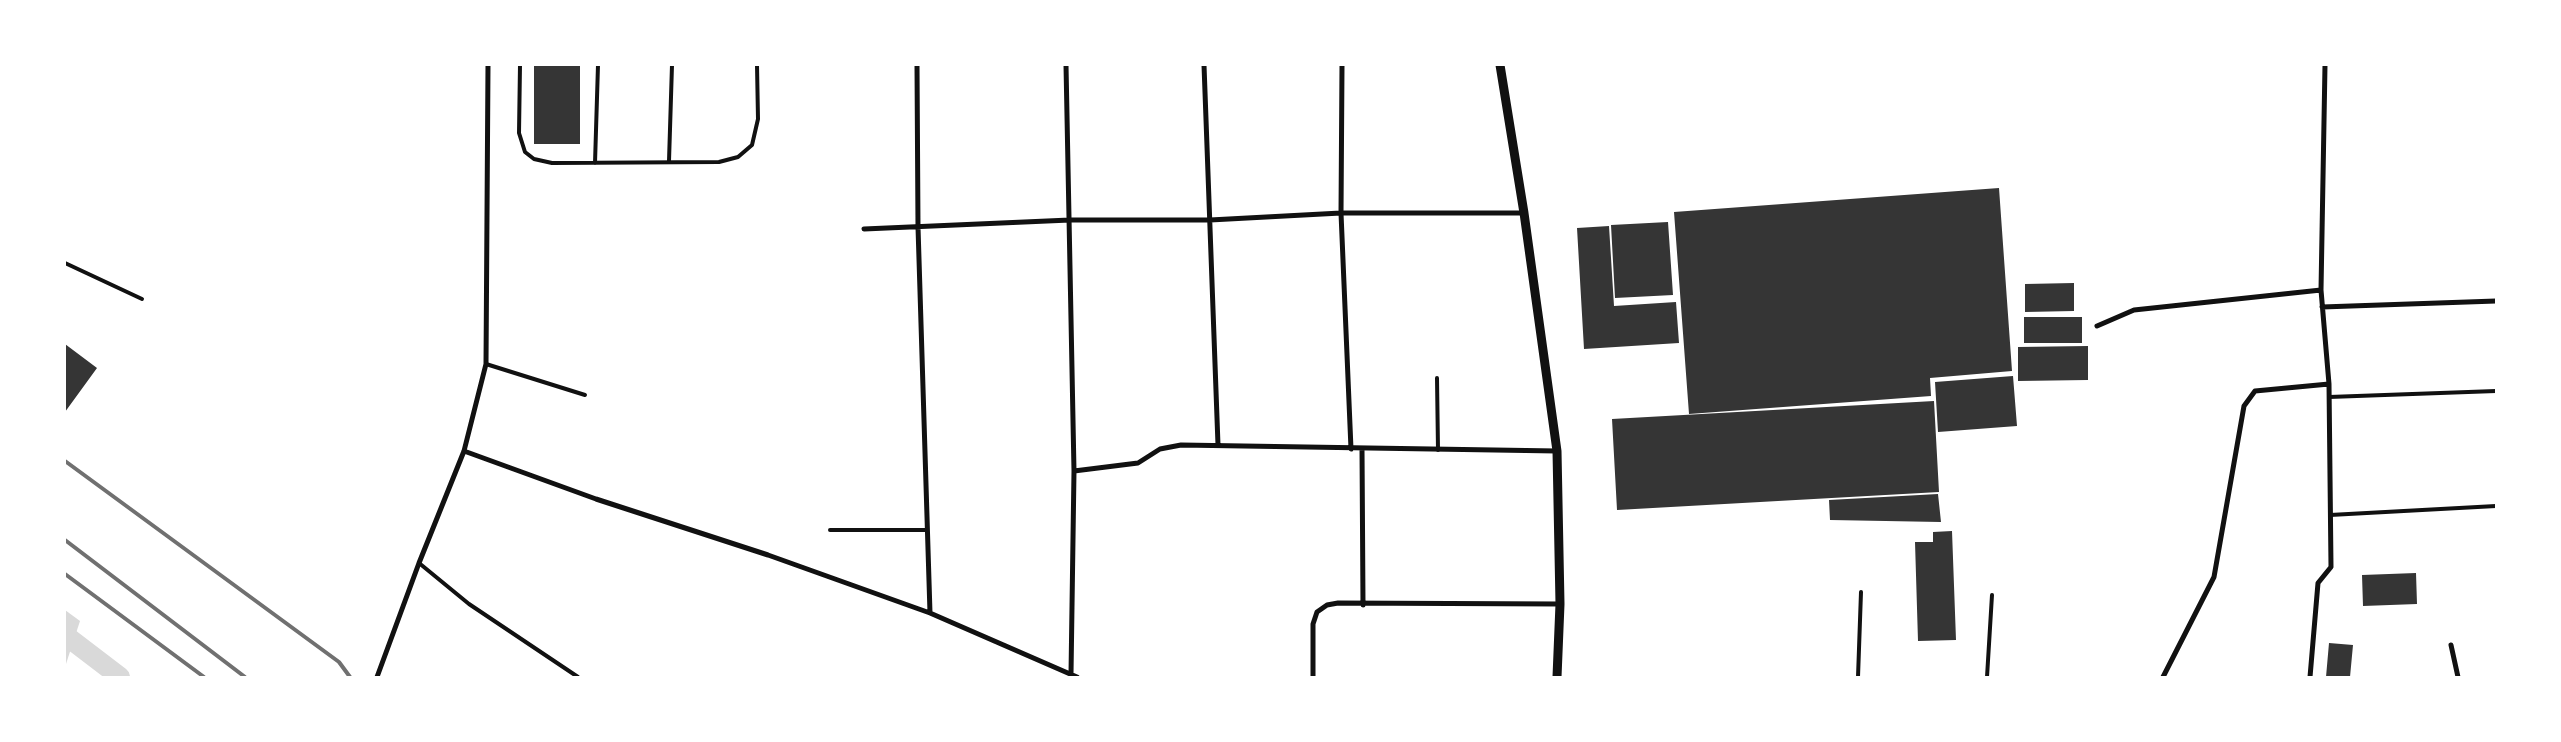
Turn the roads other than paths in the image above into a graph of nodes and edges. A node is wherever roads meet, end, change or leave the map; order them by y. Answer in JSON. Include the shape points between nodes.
{"nodes":[{"id":1,"x":488,"y":65,"type":"edge"},
{"id":2,"x":520,"y":65,"type":"edge"},
{"id":3,"x":598,"y":65,"type":"edge"},
{"id":4,"x":672,"y":65,"type":"edge"},
{"id":5,"x":757,"y":65,"type":"edge"},
{"id":6,"x":917,"y":65,"type":"edge"},
{"id":7,"x":1066,"y":65,"type":"edge"},
{"id":8,"x":1204,"y":65,"type":"edge"},
{"id":9,"x":1342,"y":65,"type":"edge"},
{"id":10,"x":1500,"y":65,"type":"edge"},
{"id":11,"x":2325,"y":65,"type":"edge"},
{"id":12,"x":670,"y":161,"type":"junction"},
{"id":13,"x":595,"y":163,"type":"junction"},
{"id":14,"x":1524,"y":212,"type":"junction"},
{"id":15,"x":1341,"y":213,"type":"junction"},
{"id":16,"x":1070,"y":220,"type":"junction"},
{"id":17,"x":1210,"y":220,"type":"junction"},
{"id":18,"x":918,"y":227,"type":"junction"},
{"id":19,"x":864,"y":229,"type":"dead end"},
{"id":20,"x":65,"y":263,"type":"edge"},
{"id":21,"x":2321,"y":290,"type":"junction"},
{"id":22,"x":142,"y":299,"type":"dead end"},
{"id":23,"x":2496,"y":301,"type":"edge"},
{"id":24,"x":2322,"y":308,"type":"junction"},
{"id":25,"x":2097,"y":326,"type":"dead end"},
{"id":26,"x":486,"y":364,"type":"junction"},
{"id":27,"x":1437,"y":378,"type":"dead end"},
{"id":28,"x":2329,"y":384,"type":"junction"},
{"id":29,"x":2496,"y":391,"type":"edge"},
{"id":30,"x":584,"y":395,"type":"dead end"},
{"id":31,"x":2329,"y":397,"type":"junction"},
{"id":32,"x":1218,"y":445,"type":"junction"},
{"id":33,"x":1351,"y":449,"type":"junction"},
{"id":34,"x":1362,"y":449,"type":"junction"},
{"id":35,"x":1438,"y":450,"type":"junction"},
{"id":36,"x":464,"y":451,"type":"junction"},
{"id":37,"x":1557,"y":451,"type":"junction"},
{"id":38,"x":1074,"y":471,"type":"junction"},
{"id":39,"x":2496,"y":506,"type":"edge"},
{"id":40,"x":2330,"y":515,"type":"junction"},
{"id":41,"x":830,"y":530,"type":"dead end"},
{"id":42,"x":927,"y":530,"type":"junction"},
{"id":43,"x":419,"y":563,"type":"junction"},
{"id":44,"x":1861,"y":592,"type":"dead end"},
{"id":45,"x":1992,"y":595,"type":"dead end"},
{"id":46,"x":1560,"y":604,"type":"junction"},
{"id":47,"x":1363,"y":605,"type":"junction"},
{"id":48,"x":930,"y":613,"type":"junction"},
{"id":49,"x":2451,"y":645,"type":"dead end"},
{"id":50,"x":1071,"y":674,"type":"junction"},
{"id":51,"x":377,"y":677,"type":"edge"},
{"id":52,"x":578,"y":677,"type":"edge"},
{"id":53,"x":1076,"y":677,"type":"edge"},
{"id":54,"x":1313,"y":677,"type":"edge"},
{"id":55,"x":1557,"y":677,"type":"edge"},
{"id":56,"x":1858,"y":677,"type":"edge"},
{"id":57,"x":1988,"y":677,"type":"edge"},
{"id":58,"x":2163,"y":677,"type":"edge"},
{"id":59,"x":2310,"y":677,"type":"edge"},
{"id":60,"x":2458,"y":677,"type":"edge"}],
"edges":[{"from":1,"to":26,"type":"street"},
{"from":2,"to":13,"type":"lane","via":[[519,133],[525,152],[534,160],[552,163]]},
{"from":3,"to":13,"type":"lane"},
{"from":4,"to":12,"type":"lane"},
{"from":5,"to":12,"type":"lane","via":[[758,118],[752,145],[738,157],[719,162]]},
{"from":6,"to":18,"type":"street"},
{"from":7,"to":16,"type":"street"},
{"from":8,"to":17,"type":"street"},
{"from":9,"to":15,"type":"street"},
{"from":10,"to":14,"type":"street"},
{"from":11,"to":21,"type":"street"},
{"from":12,"to":13,"type":"lane"},
{"from":14,"to":15,"type":"street"},
{"from":14,"to":37,"type":"street"},
{"from":15,"to":17,"type":"street"},
{"from":15,"to":33,"type":"street"},
{"from":16,"to":17,"type":"street"},
{"from":16,"to":18,"type":"street"},
{"from":16,"to":38,"type":"street"},
{"from":17,"to":32,"type":"street"},
{"from":18,"to":19,"type":"street"},
{"from":18,"to":42,"type":"street"},
{"from":20,"to":22,"type":"lane"},
{"from":21,"to":24,"type":"street"},
{"from":21,"to":25,"type":"street","via":[[2134,310]]},
{"from":23,"to":24,"type":"street"},
{"from":24,"to":28,"type":"street"},
{"from":26,"to":30,"type":"lane"},
{"from":26,"to":36,"type":"street"},
{"from":27,"to":35,"type":"lane"},
{"from":28,"to":31,"type":"street"},
{"from":28,"to":58,"type":"street","via":[[2255,391],[2244,406],[2214,577]]},
{"from":29,"to":31,"type":"lane"},
{"from":31,"to":40,"type":"street"},
{"from":32,"to":33,"type":"street"},
{"from":32,"to":38,"type":"street","via":[[1181,444],[1160,449],[1138,463]]},
{"from":33,"to":34,"type":"street"},
{"from":34,"to":35,"type":"street"},
{"from":34,"to":47,"type":"street"},
{"from":35,"to":37,"type":"street"},
{"from":36,"to":43,"type":"street"},
{"from":36,"to":48,"type":"street"},
{"from":37,"to":46,"type":"street"},
{"from":38,"to":50,"type":"street"},
{"from":39,"to":40,"type":"lane"},
{"from":40,"to":59,"type":"street","via":[[2331,567],[2318,583]]},
{"from":41,"to":42,"type":"lane"},
{"from":42,"to":48,"type":"street"},
{"from":43,"to":51,"type":"street"},
{"from":43,"to":52,"type":"lane","via":[[469,604]]},
{"from":44,"to":56,"type":"lane"},
{"from":45,"to":57,"type":"lane"},
{"from":46,"to":47,"type":"street"},
{"from":46,"to":55,"type":"street"},
{"from":47,"to":54,"type":"street","via":[[1338,603],[1317,612],[1313,624]]},
{"from":48,"to":50,"type":"street"},
{"from":49,"to":60,"type":"street"},
{"from":50,"to":53,"type":"street"}]}
